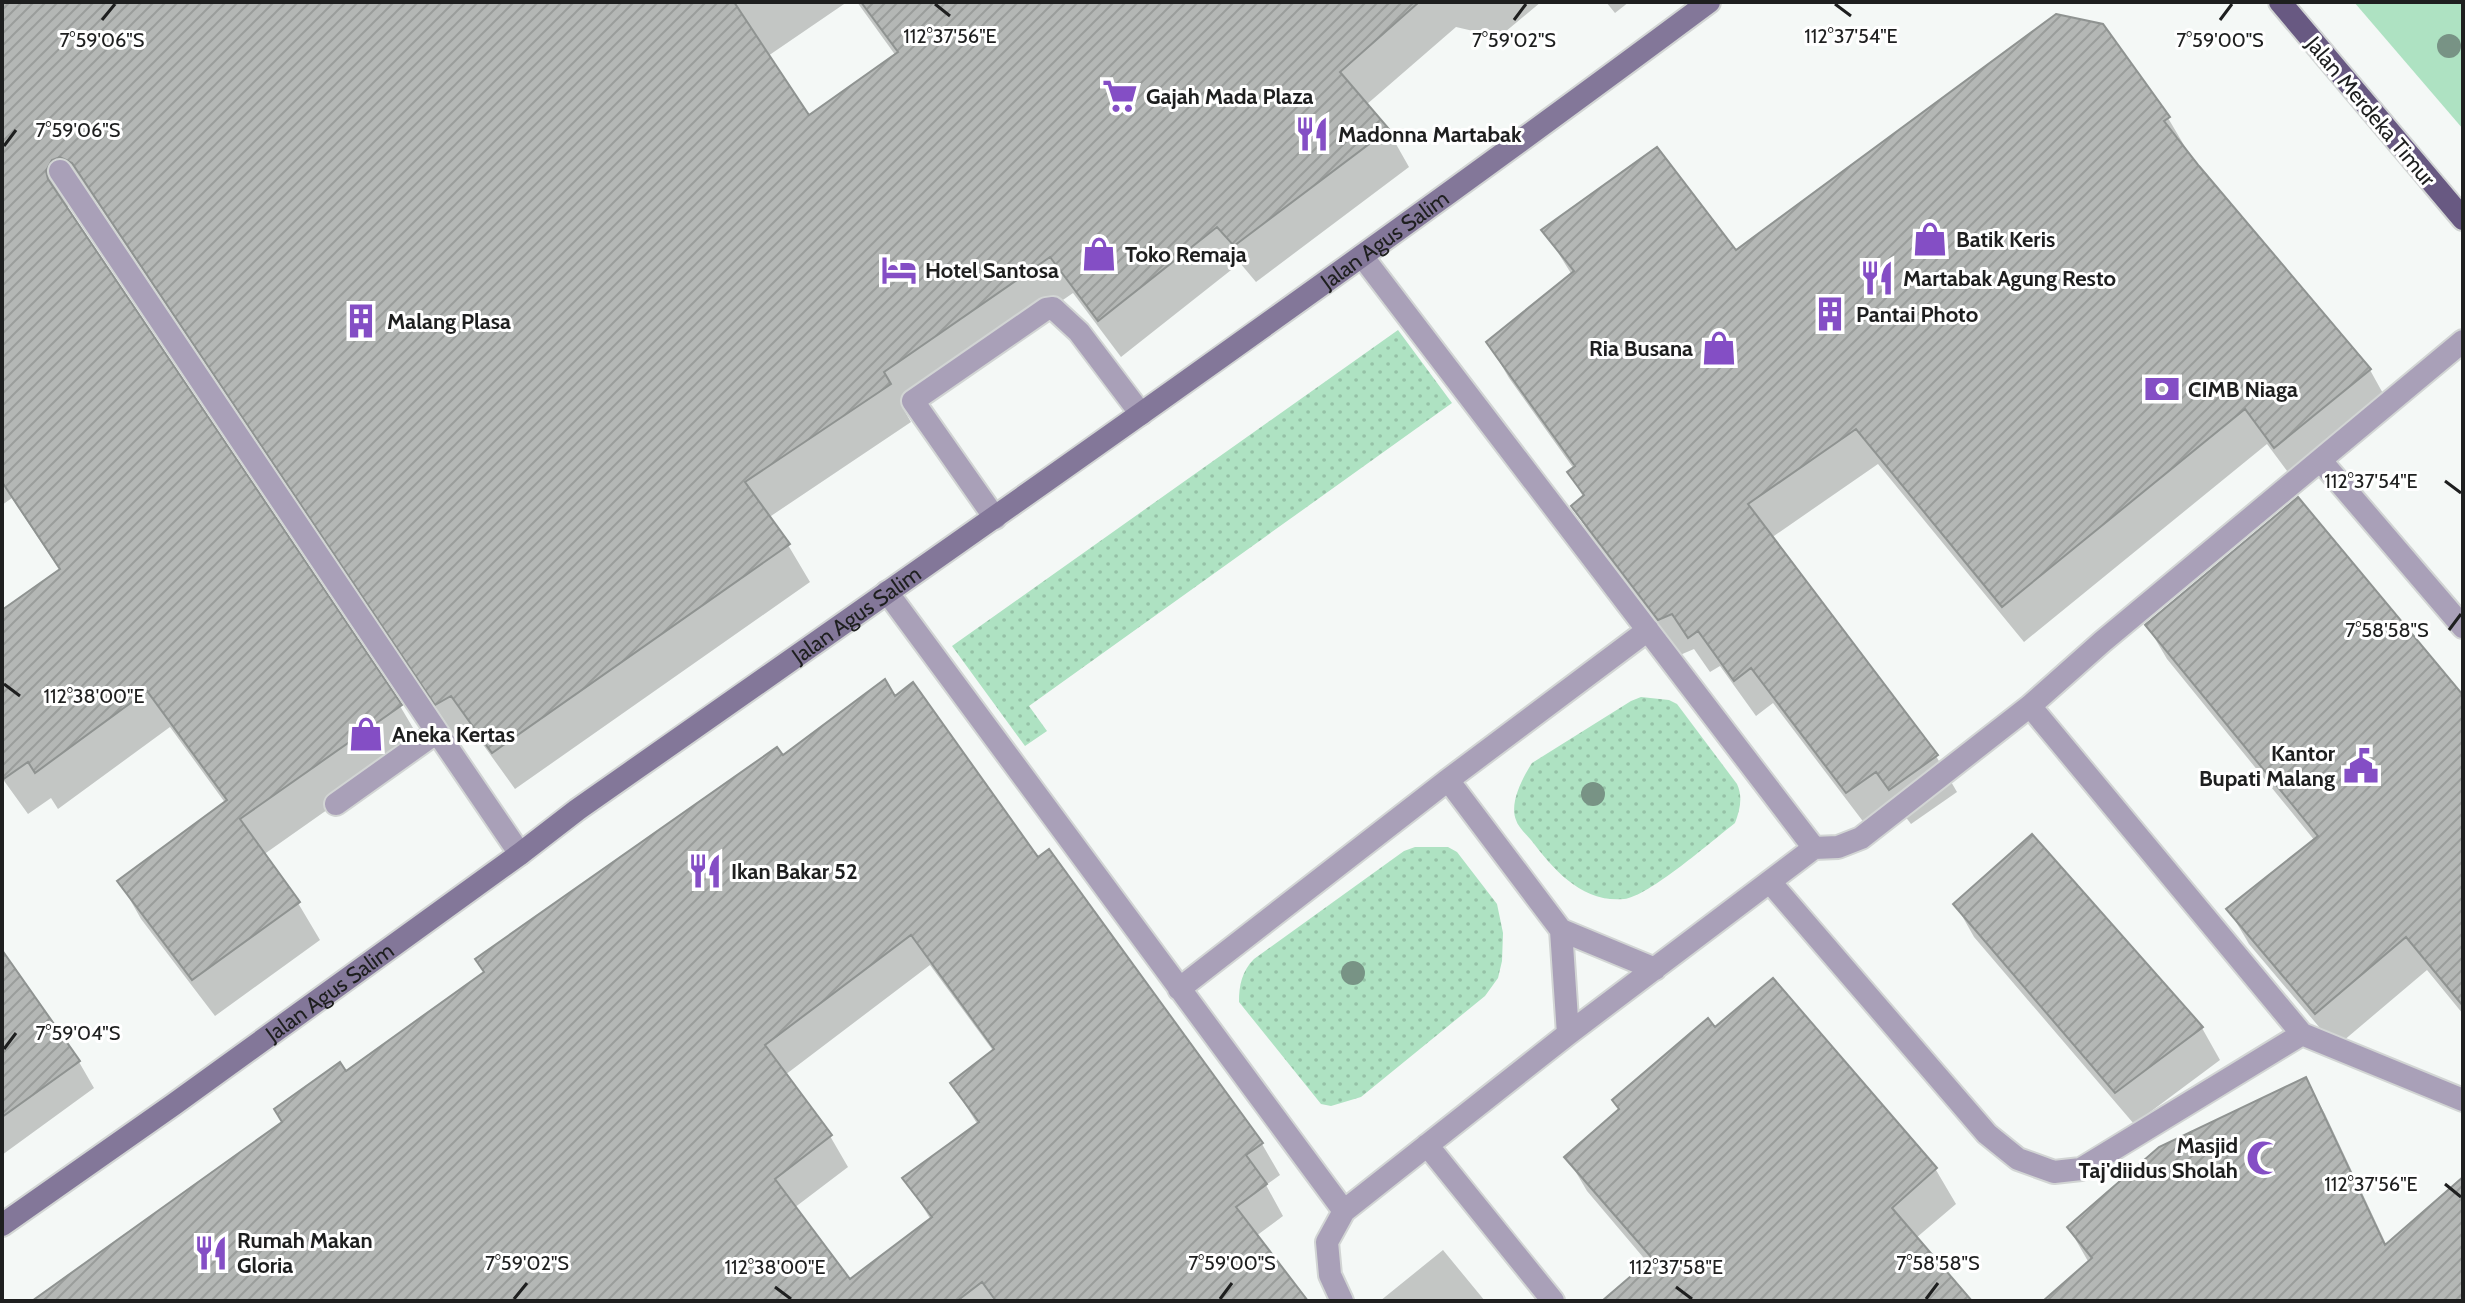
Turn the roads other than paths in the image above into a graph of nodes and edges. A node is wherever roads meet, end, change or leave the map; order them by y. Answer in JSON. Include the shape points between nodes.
{"nodes":[{"id":1,"x":1709,"y":2,"type":"edge"},
{"id":2,"x":2280,"y":2,"type":"edge"},
{"id":3,"x":60,"y":171,"type":"dead end"},
{"id":4,"x":2463,"y":219,"type":"edge"},
{"id":5,"x":1362,"y":256,"type":"junction"},
{"id":6,"x":2463,"y":341,"type":"edge"},
{"id":7,"x":1141,"y":414,"type":"junction"},
{"id":8,"x":2321,"y":461,"type":"junction"},
{"id":9,"x":995,"y":518,"type":"junction"},
{"id":10,"x":887,"y":592,"type":"junction"},
{"id":11,"x":2463,"y":627,"type":"edge"},
{"id":12,"x":1648,"y":630,"type":"junction"},
{"id":13,"x":2030,"y":706,"type":"junction"},
{"id":14,"x":437,"y":732,"type":"junction"},
{"id":15,"x":1448,"y":780,"type":"junction"},
{"id":16,"x":336,"y":804,"type":"dead end"},
{"id":17,"x":1814,"y":848,"type":"junction"},
{"id":18,"x":520,"y":854,"type":"junction"},
{"id":19,"x":1770,"y":882,"type":"junction"},
{"id":20,"x":1561,"y":930,"type":"junction"},
{"id":21,"x":1655,"y":969,"type":"junction"},
{"id":22,"x":1179,"y":989,"type":"junction"},
{"id":23,"x":1568,"y":1034,"type":"junction"},
{"id":24,"x":2302,"y":1034,"type":"junction"},
{"id":25,"x":2463,"y":1100,"type":"edge"},
{"id":26,"x":1427,"y":1145,"type":"junction"},
{"id":27,"x":1344,"y":1211,"type":"junction"},
{"id":28,"x":2,"y":1225,"type":"edge"},
{"id":29,"x":1342,"y":1301,"type":"edge"},
{"id":30,"x":1553,"y":1301,"type":"edge"}],
"edges":[{"from":1,"to":5,"type":"main road","name":"Jalan Agus Salim"},
{"from":2,"to":4,"type":"main road","name":"Jalan Merdeka Timur"},
{"from":3,"to":14,"type":"lane"},
{"from":5,"to":7,"type":"main road","name":"Jalan Agus Salim"},
{"from":5,"to":12,"type":"lane"},
{"from":6,"to":8,"type":"lane"},
{"from":7,"to":9,"type":"main road","name":"Jalan Agus Salim"},
{"from":7,"to":9,"type":"lane","via":[[1079,332],[1053,308],[913,401]]},
{"from":8,"to":11,"type":"lane"},
{"from":8,"to":13,"type":"lane"},
{"from":9,"to":10,"type":"main road","name":"Jalan Agus Salim"},
{"from":10,"to":18,"type":"main road","name":"Jalan Agus Salim"},
{"from":10,"to":22,"type":"lane"},
{"from":12,"to":15,"type":"lane"},
{"from":12,"to":17,"type":"lane"},
{"from":13,"to":17,"type":"lane","via":[[1861,838],[1838,847]]},
{"from":13,"to":24,"type":"lane"},
{"from":14,"to":16,"type":"lane"},
{"from":14,"to":18,"type":"lane"},
{"from":15,"to":20,"type":"lane"},
{"from":15,"to":22,"type":"lane"},
{"from":17,"to":19,"type":"lane"},
{"from":18,"to":28,"type":"main road","name":"Jalan Agus Salim"},
{"from":19,"to":21,"type":"lane"},
{"from":19,"to":24,"type":"lane","via":[[1987,1134],[2018,1159],[2054,1172],[2081,1169]]},
{"from":20,"to":21,"type":"lane"},
{"from":20,"to":23,"type":"lane"},
{"from":21,"to":23,"type":"lane"},
{"from":22,"to":27,"type":"lane"},
{"from":23,"to":26,"type":"lane"},
{"from":24,"to":25,"type":"lane"},
{"from":26,"to":27,"type":"lane"},
{"from":26,"to":30,"type":"lane"},
{"from":27,"to":29,"type":"lane","via":[[1327,1242],[1330,1275]]}]}
